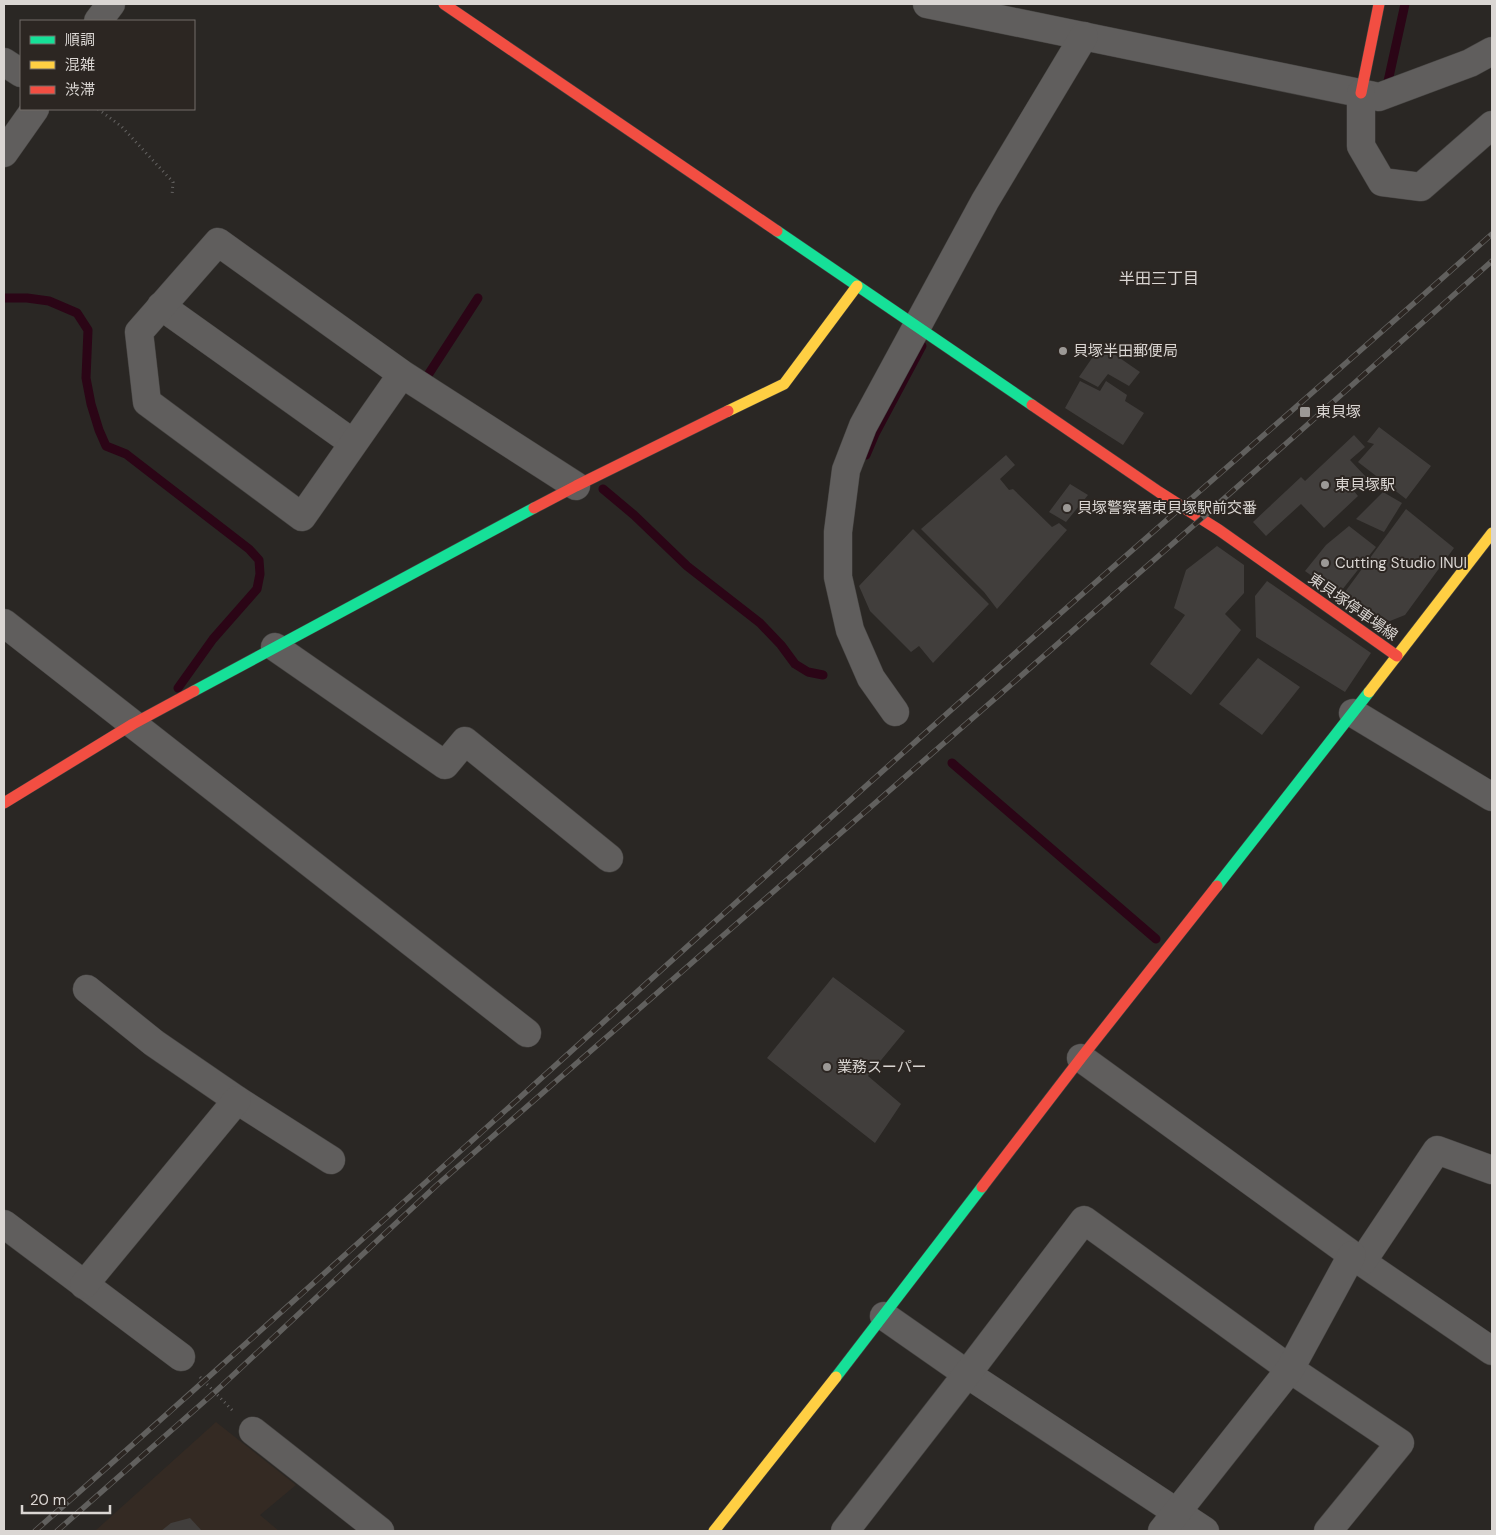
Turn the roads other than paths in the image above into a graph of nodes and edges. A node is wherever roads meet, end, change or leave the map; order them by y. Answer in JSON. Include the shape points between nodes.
{"nodes":[{"id":1,"x":111,"y":4,"type":"edge"},
{"id":2,"x":444,"y":4,"type":"edge"},
{"id":3,"x":927,"y":4,"type":"edge"},
{"id":4,"x":1379,"y":4,"type":"edge"},
{"id":5,"x":99,"y":20,"type":"edge"},
{"id":6,"x":1084,"y":36,"type":"junction"},
{"id":7,"x":1492,"y":51,"type":"edge"},
{"id":8,"x":4,"y":62,"type":"edge"},
{"id":9,"x":20,"y":72,"type":"edge"},
{"id":10,"x":1360,"y":93,"type":"junction"},
{"id":11,"x":35,"y":110,"type":"edge"},
{"id":12,"x":1492,"y":125,"type":"edge"},
{"id":13,"x":4,"y":153,"type":"edge"},
{"id":14,"x":857,"y":286,"type":"junction"},
{"id":15,"x":161,"y":306,"type":"junction"},
{"id":16,"x":918,"y":328,"type":"junction"},
{"id":17,"x":402,"y":374,"type":"junction"},
{"id":18,"x":353,"y":443,"type":"junction"},
{"id":19,"x":576,"y":486,"type":"junction"},
{"id":20,"x":1492,"y":533,"type":"edge"},
{"id":21,"x":4,"y":623,"type":"edge"},
{"id":22,"x":275,"y":648,"type":"junction"},
{"id":23,"x":1397,"y":656,"type":"junction"},
{"id":24,"x":894,"y":712,"type":"dead end"},
{"id":25,"x":1353,"y":714,"type":"junction"},
{"id":26,"x":133,"y":724,"type":"junction"},
{"id":27,"x":1492,"y":797,"type":"edge"},
{"id":28,"x":4,"y":803,"type":"edge"},
{"id":29,"x":609,"y":858,"type":"dead end"},
{"id":30,"x":87,"y":989,"type":"dead end"},
{"id":31,"x":527,"y":1033,"type":"dead end"},
{"id":32,"x":1081,"y":1058,"type":"junction"},
{"id":33,"x":237,"y":1100,"type":"junction"},
{"id":34,"x":331,"y":1160,"type":"dead end"},
{"id":35,"x":1492,"y":1170,"type":"edge"},
{"id":36,"x":4,"y":1224,"type":"edge"},
{"id":37,"x":1357,"y":1259,"type":"junction"},
{"id":38,"x":84,"y":1285,"type":"junction"},
{"id":39,"x":884,"y":1316,"type":"junction"},
{"id":40,"x":1492,"y":1351,"type":"edge"},
{"id":41,"x":180,"y":1357,"type":"road end"},
{"id":42,"x":1290,"y":1368,"type":"junction"},
{"id":43,"x":967,"y":1374,"type":"junction"},
{"id":44,"x":253,"y":1431,"type":"road end"},
{"id":45,"x":1170,"y":1522,"type":"edge"},
{"id":46,"x":380,"y":1531,"type":"edge"},
{"id":47,"x":714,"y":1531,"type":"edge"},
{"id":48,"x":845,"y":1531,"type":"edge"},
{"id":49,"x":1205,"y":1531,"type":"edge"},
{"id":50,"x":1328,"y":1531,"type":"edge"}],
"edges":[{"from":1,"to":5,"type":"street"},
{"from":2,"to":14,"type":"street","name":"東貝塚停車場線"},
{"from":3,"to":6,"type":"street"},
{"from":4,"to":10,"type":"street"},
{"from":6,"to":10,"type":"street"},
{"from":6,"to":16,"type":"street","via":[[985,201]]},
{"from":7,"to":10,"type":"street","via":[[1470,63],[1379,97]]},
{"from":8,"to":9,"type":"street"},
{"from":10,"to":12,"type":"street","via":[[1361,146],[1382,182],[1421,186]]},
{"from":11,"to":13,"type":"street"},
{"from":14,"to":16,"type":"street","name":"東貝塚停車場線"},
{"from":14,"to":19,"type":"street","via":[[784,384]]},
{"from":15,"to":17,"type":"street","via":[[218,242]]},
{"from":15,"to":18,"type":"street"},
{"from":15,"to":18,"type":"street","via":[[139,332],[147,402],[302,518]]},
{"from":16,"to":23,"type":"street","name":"東貝塚停車場線","via":[[1219,530]]},
{"from":16,"to":24,"type":"street","via":[[863,426],[846,470],[838,532],[838,577],[850,630],[871,678]]},
{"from":17,"to":18,"type":"street"},
{"from":17,"to":19,"type":"street"},
{"from":19,"to":22,"type":"street"},
{"from":20,"to":23,"type":"street","name":"東貝塚停車場線"},
{"from":21,"to":26,"type":"street"},
{"from":22,"to":26,"type":"street"},
{"from":22,"to":29,"type":"street","via":[[445,765],[465,741]]},
{"from":23,"to":25,"type":"street"},
{"from":25,"to":27,"type":"street"},
{"from":25,"to":32,"type":"street"},
{"from":26,"to":28,"type":"street"},
{"from":26,"to":31,"type":"street"},
{"from":30,"to":33,"type":"street","via":[[154,1043]]},
{"from":32,"to":37,"type":"street"},
{"from":32,"to":39,"type":"street"},
{"from":33,"to":34,"type":"street"},
{"from":33,"to":38,"type":"street"},
{"from":35,"to":37,"type":"street","via":[[1437,1150]]},
{"from":36,"to":38,"type":"street"},
{"from":37,"to":40,"type":"street"},
{"from":37,"to":42,"type":"street"},
{"from":38,"to":41,"type":"street"},
{"from":39,"to":43,"type":"street"},
{"from":39,"to":47,"type":"street"},
{"from":42,"to":43,"type":"street","via":[[1084,1220]]},
{"from":42,"to":45,"type":"street"},
{"from":42,"to":50,"type":"street","via":[[1400,1443]]},
{"from":43,"to":45,"type":"street"},
{"from":43,"to":48,"type":"street"},
{"from":44,"to":46,"type":"street"},
{"from":45,"to":49,"type":"street"}]}
